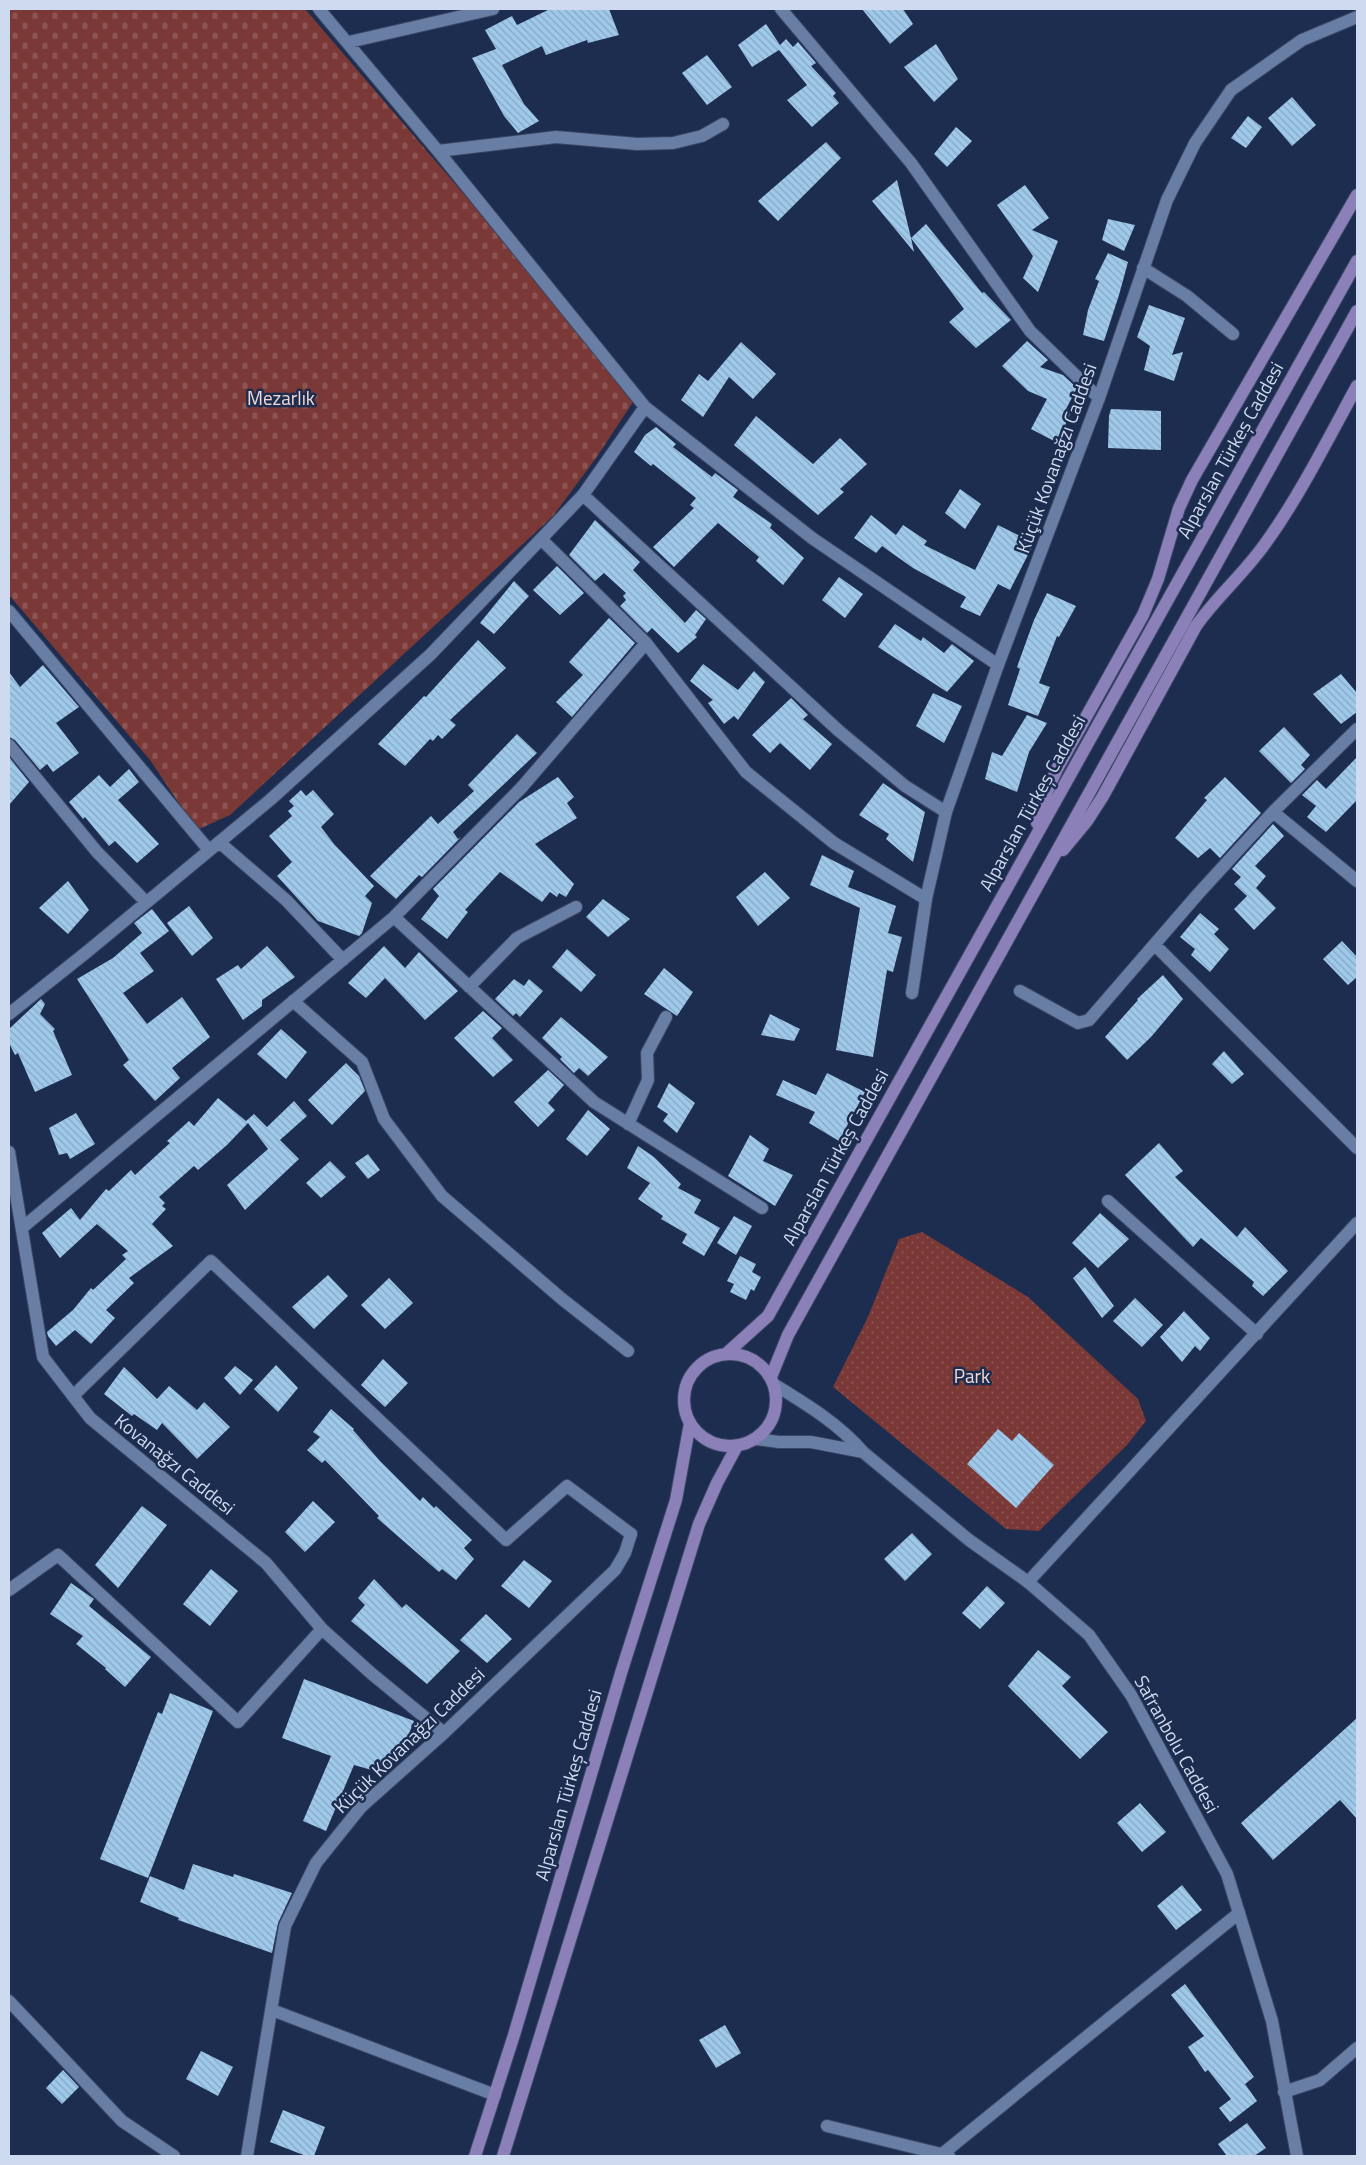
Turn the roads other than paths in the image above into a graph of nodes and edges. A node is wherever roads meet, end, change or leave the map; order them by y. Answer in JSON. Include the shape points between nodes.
{"nodes":[{"id":1,"x":320,"y":9,"type":"edge"},
{"id":2,"x":493,"y":9,"type":"edge"},
{"id":3,"x":781,"y":9,"type":"edge"},
{"id":4,"x":1357,"y":17,"type":"edge"},
{"id":5,"x":349,"y":42,"type":"junction"},
{"id":6,"x":723,"y":124,"type":"dead end"},
{"id":7,"x":438,"y":151,"type":"junction"},
{"id":8,"x":1357,"y":195,"type":"edge"},
{"id":9,"x":1357,"y":261,"type":"edge"},
{"id":10,"x":1143,"y":268,"type":"junction"},
{"id":11,"x":1357,"y":311,"type":"edge"},
{"id":12,"x":1234,"y":334,"type":"dead end"},
{"id":13,"x":1357,"y":386,"type":"edge"},
{"id":14,"x":1099,"y":398,"type":"junction"},
{"id":15,"x":645,"y":407,"type":"junction"},
{"id":16,"x":583,"y":495,"type":"junction"},
{"id":17,"x":541,"y":539,"type":"junction"},
{"id":18,"x":9,"y":611,"type":"edge"},
{"id":19,"x":646,"y":643,"type":"junction"},
{"id":20,"x":998,"y":665,"type":"junction"},
{"id":21,"x":1357,"y":729,"type":"edge"},
{"id":22,"x":9,"y":745,"type":"edge"},
{"id":23,"x":946,"y":812,"type":"junction"},
{"id":24,"x":1273,"y":812,"type":"junction"},
{"id":25,"x":1032,"y":842,"type":"junction"},
{"id":26,"x":214,"y":846,"type":"junction"},
{"id":27,"x":1050,"y":862,"type":"junction"},
{"id":28,"x":1357,"y":881,"type":"edge"},
{"id":29,"x":926,"y":899,"type":"junction"},
{"id":30,"x":146,"y":902,"type":"junction"},
{"id":31,"x":576,"y":907,"type":"dead end"},
{"id":32,"x":394,"y":917,"type":"junction"},
{"id":33,"x":1155,"y":945,"type":"junction"},
{"id":34,"x":343,"y":960,"type":"junction"},
{"id":35,"x":469,"y":986,"type":"junction"},
{"id":36,"x":1020,"y":991,"type":"dead end"},
{"id":37,"x":912,"y":993,"type":"dead end"},
{"id":38,"x":294,"y":1001,"type":"junction"},
{"id":39,"x":9,"y":1014,"type":"edge"},
{"id":40,"x":666,"y":1017,"type":"dead end"},
{"id":41,"x":628,"y":1124,"type":"junction"},
{"id":42,"x":1357,"y":1148,"type":"edge"},
{"id":43,"x":9,"y":1152,"type":"edge"},
{"id":44,"x":1108,"y":1201,"type":"dead end"},
{"id":45,"x":762,"y":1208,"type":"dead end"},
{"id":46,"x":1357,"y":1224,"type":"edge"},
{"id":47,"x":22,"y":1228,"type":"junction"},
{"id":48,"x":1257,"y":1334,"type":"junction"},
{"id":49,"x":628,"y":1351,"type":"dead end"},
{"id":50,"x":727,"y":1353,"type":"junction"},
{"id":51,"x":773,"y":1381,"type":"junction"},
{"id":52,"x":73,"y":1396,"type":"junction"},
{"id":53,"x":690,"y":1423,"type":"junction"},
{"id":54,"x":756,"y":1439,"type":"junction"},
{"id":55,"x":737,"y":1446,"type":"junction"},
{"id":56,"x":863,"y":1452,"type":"junction"},
{"id":57,"x":1028,"y":1582,"type":"junction"},
{"id":58,"x":9,"y":1590,"type":"edge"},
{"id":59,"x":322,"y":1629,"type":"junction"},
{"id":60,"x":444,"y":1733,"type":"junction"},
{"id":61,"x":1239,"y":1913,"type":"junction"},
{"id":62,"x":9,"y":2001,"type":"edge"},
{"id":63,"x":272,"y":2010,"type":"junction"},
{"id":64,"x":1357,"y":2048,"type":"edge"},
{"id":65,"x":1284,"y":2092,"type":"junction"},
{"id":66,"x":495,"y":2095,"type":"junction"},
{"id":67,"x":827,"y":2126,"type":"dead end"},
{"id":68,"x":174,"y":2156,"type":"edge"},
{"id":69,"x":247,"y":2156,"type":"edge"},
{"id":70,"x":475,"y":2156,"type":"edge"},
{"id":71,"x":504,"y":2156,"type":"edge"},
{"id":72,"x":945,"y":2156,"type":"edge"},
{"id":73,"x":1298,"y":2156,"type":"edge"}],
"edges":[{"from":1,"to":5,"type":"street"},
{"from":2,"to":5,"type":"street"},
{"from":3,"to":14,"type":"street","via":[[911,162],[1030,331]]},
{"from":4,"to":10,"type":"street","name":"Küçük Kovanağzı Caddesi","via":[[1302,40],[1231,90],[1191,151],[1167,200]]},
{"from":5,"to":7,"type":"street"},
{"from":6,"to":7,"type":"street","via":[[702,136],[674,143],[637,144],[556,137]]},
{"from":7,"to":15,"type":"street"},
{"from":8,"to":25,"type":"main road","via":[[1192,480],[1173,525],[1151,599],[1057,770],[1047,791]]},
{"from":9,"to":25,"type":"main road","name":"Alparslan Türkeş Caddesi"},
{"from":10,"to":12,"type":"street","via":[[1188,296]]},
{"from":10,"to":14,"type":"street","name":"Küçük Kovanağzı Caddesi"},
{"from":11,"to":27,"type":"main road"},
{"from":13,"to":27,"type":"main road","via":[[1279,524],[1258,554],[1196,626],[1103,796],[1071,841]]},
{"from":14,"to":20,"type":"street","name":"Küçük Kovanağzı Caddesi"},
{"from":15,"to":16,"type":"street"},
{"from":15,"to":20,"type":"street","via":[[812,538]]},
{"from":16,"to":17,"type":"street"},
{"from":16,"to":23,"type":"street","via":[[839,731],[905,786]]},
{"from":17,"to":19,"type":"street"},
{"from":17,"to":26,"type":"street","via":[[431,654],[270,800]]},
{"from":18,"to":26,"type":"street"},
{"from":19,"to":29,"type":"street","via":[[746,772],[834,842]]},
{"from":19,"to":32,"type":"street","via":[[522,787]]},
{"from":20,"to":23,"type":"street","name":"Küçük Kovanağzı Caddesi"},
{"from":21,"to":24,"type":"street"},
{"from":22,"to":30,"type":"street","via":[[98,852]]},
{"from":23,"to":29,"type":"street","name":"Küçük Kovanağzı Caddesi"},
{"from":24,"to":28,"type":"street"},
{"from":24,"to":33,"type":"street"},
{"from":25,"to":50,"type":"main road","name":"Alparslan Türkeş Caddesi","via":[[768,1316]]},
{"from":26,"to":30,"type":"street"},
{"from":26,"to":34,"type":"street","via":[[286,900]]},
{"from":27,"to":51,"type":"main road","via":[[788,1335]]},
{"from":29,"to":37,"type":"street","name":"Küçük Kovanağzı Caddesi"},
{"from":30,"to":39,"type":"street"},
{"from":31,"to":35,"type":"street","via":[[517,938]]},
{"from":32,"to":34,"type":"street"},
{"from":32,"to":35,"type":"street"},
{"from":33,"to":36,"type":"street","via":[[1089,1020],[1078,1023]]},
{"from":33,"to":42,"type":"street"},
{"from":34,"to":38,"type":"street"},
{"from":35,"to":41,"type":"street","via":[[594,1102]]},
{"from":38,"to":47,"type":"street"},
{"from":38,"to":49,"type":"street","via":[[362,1062],[384,1120],[442,1196]]},
{"from":40,"to":41,"type":"street","via":[[646,1053],[648,1080]]},
{"from":41,"to":45,"type":"street"},
{"from":43,"to":47,"type":"street","name":"Kovanağzı Caddesi"},
{"from":44,"to":48,"type":"street"},
{"from":46,"to":48,"type":"street"},
{"from":47,"to":52,"type":"street","name":"Kovanağzı Caddesi","via":[[44,1357]]},
{"from":48,"to":57,"type":"street"},
{"from":50,"to":51,"type":"main road","via":[[757,1361]]},
{"from":50,"to":53,"type":"main road","via":[[712,1357],[689,1378],[684,1408]]},
{"from":51,"to":54,"type":"main road","via":[[777,1400],[774,1415],[768,1429]]},
{"from":51,"to":56,"type":"street","name":"Safranbolu Caddesi","via":[[850,1437]]},
{"from":52,"to":59,"type":"street","name":"Kovanağzı Caddesi","via":[[90,1418],[266,1563]]},
{"from":52,"to":60,"type":"street","name":"Küçük Kovanağzı Caddesi","via":[[211,1260],[506,1540],[567,1486],[631,1534],[615,1570]]},
{"from":53,"to":55,"type":"main road","via":[[713,1444]]},
{"from":53,"to":66,"type":"main road","name":"Alparslan Türkeş Caddesi","via":[[676,1500]]},
{"from":54,"to":55,"type":"main road"},
{"from":54,"to":56,"type":"street","via":[[810,1442]]},
{"from":55,"to":71,"type":"main road","via":[[716,1483],[700,1524]]},
{"from":56,"to":57,"type":"street","name":"Safranbolu Caddesi","via":[[969,1540]]},
{"from":57,"to":61,"type":"street","name":"Safranbolu Caddesi","via":[[1089,1635],[1131,1695],[1227,1874]]},
{"from":58,"to":59,"type":"street","via":[[58,1555],[238,1722]]},
{"from":59,"to":60,"type":"street","name":"Kovanağzı Caddesi"},
{"from":60,"to":63,"type":"street","name":"Küçük Kovanağzı Caddesi","via":[[361,1808],[316,1863],[285,1926]]},
{"from":61,"to":65,"type":"street","name":"Safranbolu Caddesi","via":[[1272,2021]]},
{"from":61,"to":72,"type":"street"},
{"from":62,"to":68,"type":"street","via":[[122,2121]]},
{"from":63,"to":66,"type":"street"},
{"from":63,"to":69,"type":"street","name":"Küçük Kovanağzı Caddesi"},
{"from":64,"to":65,"type":"street","via":[[1320,2080]]},
{"from":65,"to":73,"type":"street","name":"Safranbolu Caddesi"},
{"from":66,"to":70,"type":"main road","name":"Alparslan Türkeş Caddesi"},
{"from":67,"to":72,"type":"street"}]}
